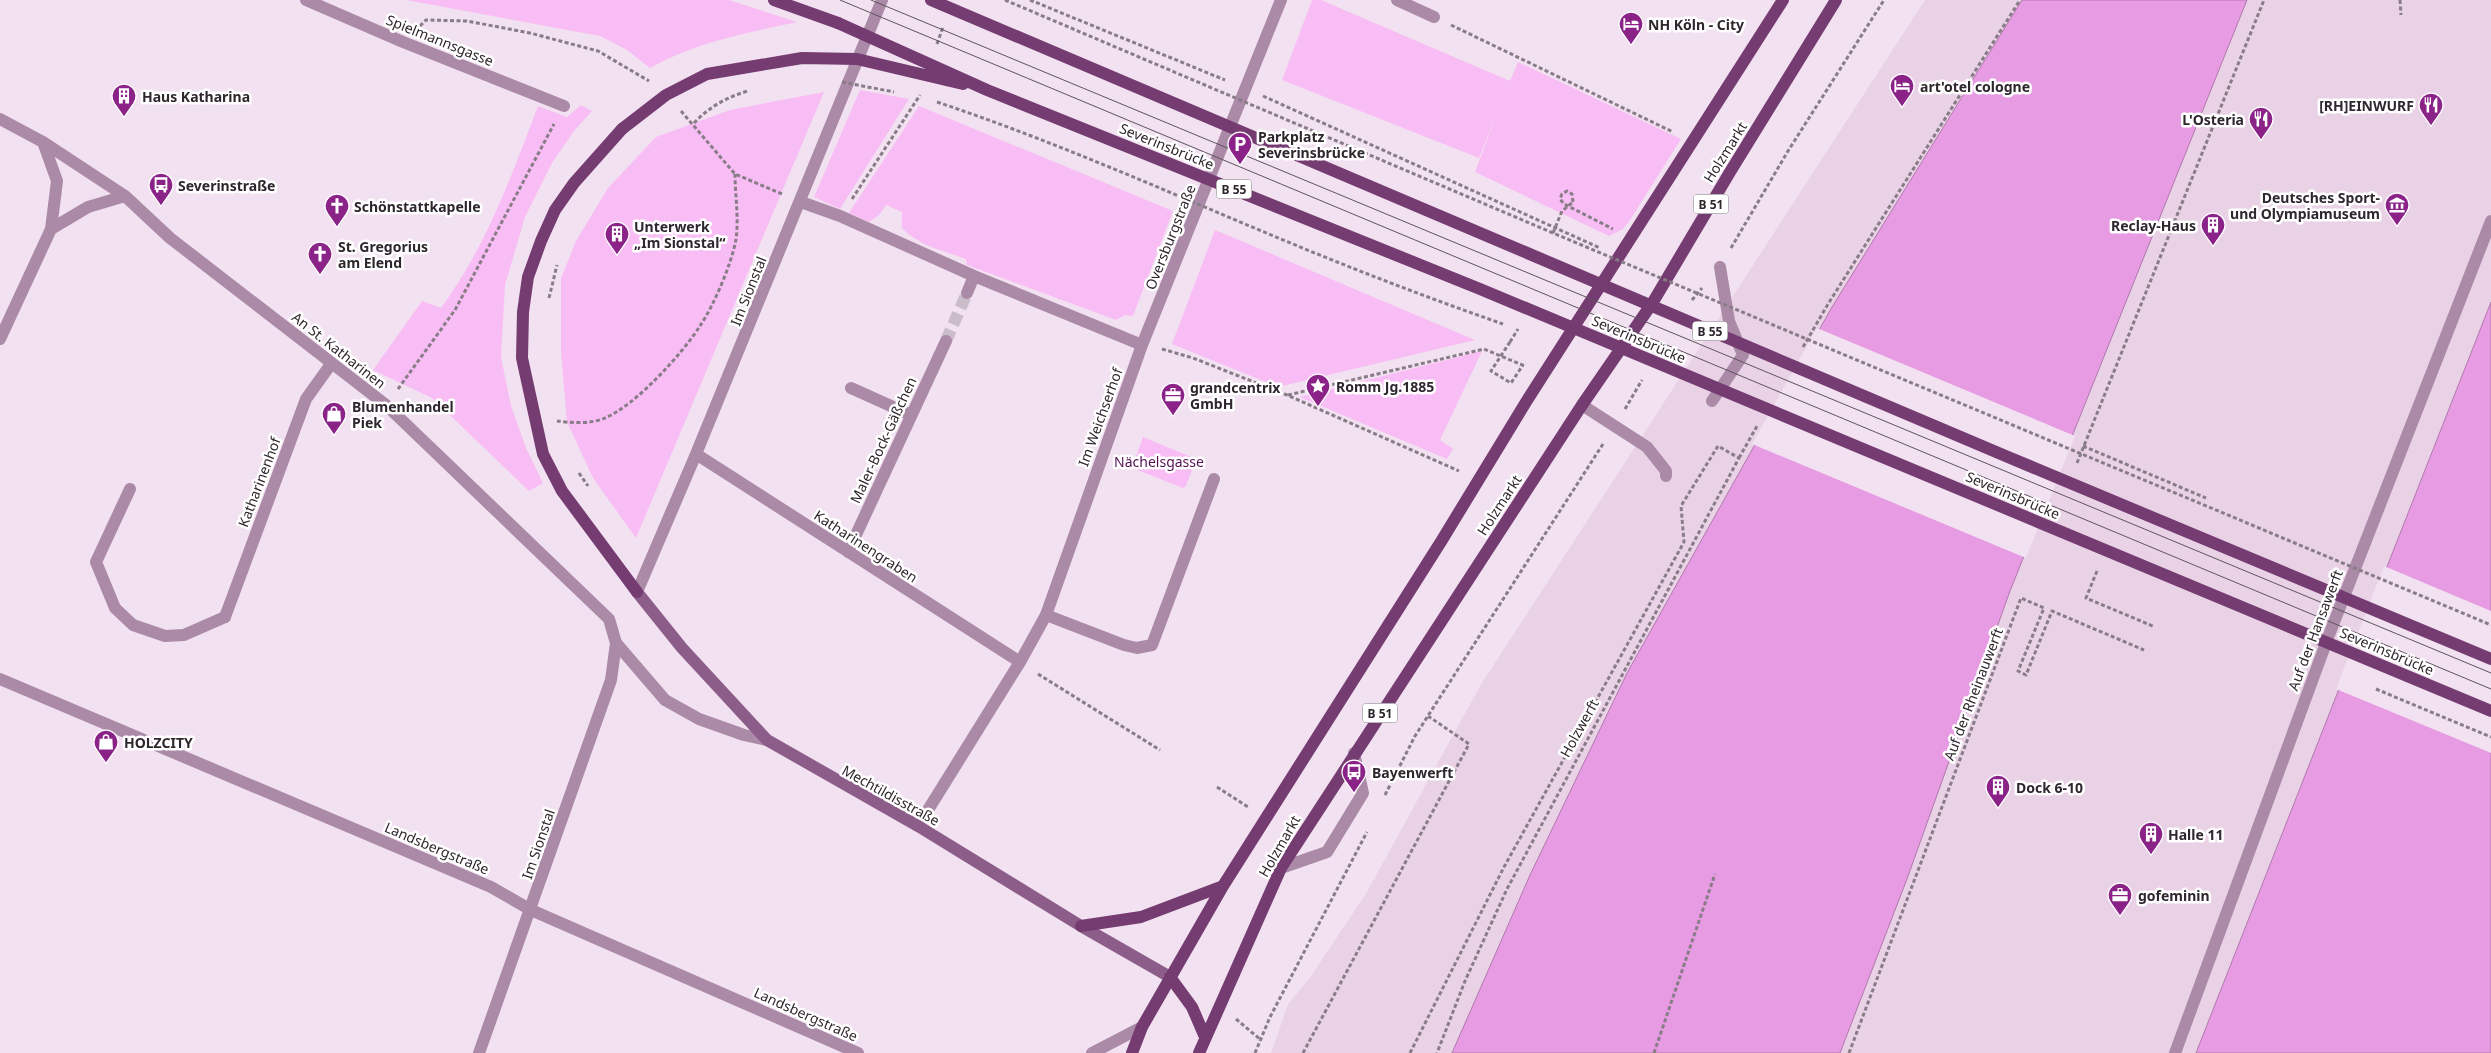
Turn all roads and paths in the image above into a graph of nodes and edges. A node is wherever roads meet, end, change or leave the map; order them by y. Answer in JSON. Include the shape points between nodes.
{"nodes":[{"id":1,"x":306,"y":0,"type":"edge"},
{"id":2,"x":774,"y":0,"type":"edge"},
{"id":3,"x":882,"y":0,"type":"edge"},
{"id":4,"x":931,"y":0,"type":"edge"},
{"id":5,"x":1005,"y":0,"type":"edge"},
{"id":6,"x":1030,"y":0,"type":"edge"},
{"id":7,"x":1281,"y":0,"type":"edge"},
{"id":8,"x":1397,"y":0,"type":"edge"},
{"id":9,"x":1783,"y":0,"type":"edge"},
{"id":10,"x":1836,"y":0,"type":"edge"},
{"id":11,"x":1884,"y":0,"type":"edge"},
{"id":12,"x":2020,"y":0,"type":"edge"},
{"id":13,"x":2264,"y":0,"type":"edge"},
{"id":14,"x":2400,"y":0,"type":"edge"},
{"id":15,"x":2401,"y":14,"type":"dead end"},
{"id":16,"x":1434,"y":17,"type":"joint"},
{"id":17,"x":403,"y":42,"type":"junction"},
{"id":18,"x":840,"y":82,"type":"dead end"},
{"id":19,"x":657,"y":85,"type":"dead end"},
{"id":20,"x":757,"y":88,"type":"dead end"},
{"id":21,"x":1246,"y":89,"type":"junction"},
{"id":22,"x":987,"y":90,"type":"junction"},
{"id":23,"x":895,"y":92,"type":"dead end"},
{"id":24,"x":913,"y":94,"type":"dead end"},
{"id":25,"x":919,"y":97,"type":"dead end"},
{"id":26,"x":928,"y":99,"type":"dead end"},
{"id":27,"x":935,"y":101,"type":"dead end"},
{"id":28,"x":675,"y":104,"type":"dead end"},
{"id":29,"x":564,"y":106,"type":"joint"},
{"id":30,"x":0,"y":119,"type":"edge"},
{"id":31,"x":694,"y":123,"type":"junction"},
{"id":32,"x":1692,"y":140,"type":"junction"},
{"id":33,"x":43,"y":142,"type":"junction"},
{"id":34,"x":735,"y":174,"type":"junction"},
{"id":35,"x":125,"y":196,"type":"junction"},
{"id":36,"x":801,"y":202,"type":"junction"},
{"id":37,"x":840,"y":216,"type":"junction"},
{"id":38,"x":2491,"y":221,"type":"edge"},
{"id":39,"x":51,"y":229,"type":"junction"},
{"id":40,"x":1553,"y":233,"type":"junction"},
{"id":41,"x":1630,"y":238,"type":"junction"},
{"id":42,"x":560,"y":256,"type":"dead end"},
{"id":43,"x":1618,"y":256,"type":"junction"},
{"id":44,"x":1720,"y":267,"type":"junction"},
{"id":45,"x":974,"y":276,"type":"junction"},
{"id":46,"x":967,"y":292,"type":"tunnel mouth"},
{"id":47,"x":1691,"y":302,"type":"dead end"},
{"id":48,"x":547,"y":306,"type":"dead end"},
{"id":49,"x":0,"y":338,"type":"edge"},
{"id":50,"x":946,"y":341,"type":"tunnel mouth"},
{"id":51,"x":1142,"y":345,"type":"junction"},
{"id":52,"x":1798,"y":356,"type":"dead end"},
{"id":53,"x":331,"y":364,"type":"junction"},
{"id":54,"x":1523,"y":365,"type":"junction"},
{"id":55,"x":1543,"y":375,"type":"junction"},
{"id":56,"x":1643,"y":379,"type":"dead end"},
{"id":57,"x":851,"y":388,"type":"dead end"},
{"id":58,"x":1287,"y":396,"type":"junction"},
{"id":59,"x":1712,"y":401,"type":"dead end"},
{"id":60,"x":386,"y":405,"type":"junction"},
{"id":61,"x":1582,"y":405,"type":"junction"},
{"id":62,"x":911,"y":416,"type":"junction"},
{"id":63,"x":1615,"y":424,"type":"junction"},
{"id":64,"x":1759,"y":424,"type":"dead end"},
{"id":65,"x":556,"y":429,"type":"dead end"},
{"id":66,"x":2083,"y":446,"type":"junction"},
{"id":67,"x":696,"y":454,"type":"junction"},
{"id":68,"x":1739,"y":458,"type":"junction"},
{"id":69,"x":2075,"y":469,"type":"dead end"},
{"id":70,"x":578,"y":471,"type":"dead end"},
{"id":71,"x":1666,"y":476,"type":"dead end"},
{"id":72,"x":1214,"y":480,"type":"dead end"},
{"id":73,"x":1479,"y":480,"type":"junction"},
{"id":74,"x":130,"y":489,"type":"dead end"},
{"id":75,"x":593,"y":494,"type":"dead end"},
{"id":76,"x":2206,"y":498,"type":"dead end"},
{"id":77,"x":848,"y":552,"type":"junction"},
{"id":78,"x":2098,"y":571,"type":"dead end"},
{"id":79,"x":637,"y":592,"type":"junction"},
{"id":80,"x":1046,"y":615,"type":"junction"},
{"id":81,"x":2491,"y":625,"type":"edge"},
{"id":82,"x":2155,"y":627,"type":"dead end"},
{"id":83,"x":616,"y":643,"type":"junction"},
{"id":84,"x":2144,"y":650,"type":"dead end"},
{"id":85,"x":2491,"y":659,"type":"edge"},
{"id":86,"x":1020,"y":662,"type":"junction"},
{"id":87,"x":0,"y":679,"type":"edge"},
{"id":88,"x":2491,"y":711,"type":"edge"},
{"id":89,"x":1428,"y":716,"type":"junction"},
{"id":90,"x":767,"y":740,"type":"junction"},
{"id":91,"x":1160,"y":750,"type":"dead end"},
{"id":92,"x":1354,"y":752,"type":"junction"},
{"id":93,"x":1217,"y":787,"type":"dead end"},
{"id":94,"x":1385,"y":796,"type":"dead end"},
{"id":95,"x":1266,"y":819,"type":"junction"},
{"id":96,"x":918,"y":826,"type":"junction"},
{"id":97,"x":1368,"y":830,"type":"dead end"},
{"id":98,"x":1281,"y":868,"type":"junction"},
{"id":99,"x":1715,"y":874,"type":"dead end"},
{"id":100,"x":1223,"y":886,"type":"junction"},
{"id":101,"x":531,"y":910,"type":"junction"},
{"id":102,"x":1081,"y":926,"type":"junction"},
{"id":103,"x":1170,"y":977,"type":"junction"},
{"id":104,"x":1142,"y":1027,"type":"junction"},
{"id":105,"x":1205,"y":1037,"type":"junction"},
{"id":106,"x":479,"y":1053,"type":"edge"},
{"id":107,"x":858,"y":1053,"type":"edge"},
{"id":108,"x":1092,"y":1053,"type":"edge"},
{"id":109,"x":1132,"y":1053,"type":"edge"},
{"id":110,"x":1199,"y":1053,"type":"edge"},
{"id":111,"x":1255,"y":1053,"type":"edge"},
{"id":112,"x":1304,"y":1053,"type":"edge"},
{"id":113,"x":1410,"y":1053,"type":"edge"},
{"id":114,"x":1437,"y":1053,"type":"edge"},
{"id":115,"x":1654,"y":1053,"type":"edge"},
{"id":116,"x":1849,"y":1053,"type":"edge"},
{"id":117,"x":2175,"y":1053,"type":"edge"}],
"edges":[{"from":1,"to":17,"type":"street","name":"Spielmannsgasse"},
{"from":2,"to":22,"type":"main road","name":"Severinsbrücke","number":"B 55","bridge":true,"via":[[838,23]]},
{"from":3,"to":36,"type":"street","name":"Im Sionstal"},
{"from":4,"to":85,"type":"main road","number":"B 55","bridge":true,"via":[[1998,454]]},
{"from":5,"to":40,"type":"path","bridge":true},
{"from":6,"to":21,"type":"path"},
{"from":7,"to":21,"type":"street","name":"Oversburgstraße"},
{"from":8,"to":16,"type":"street"},
{"from":9,"to":32,"type":"main road","name":"Holzmarkt","number":"B 51"},
{"from":10,"to":61,"type":"main road","name":"Holzmarkt","number":"B 51","via":[[1653,302]]},
{"from":11,"to":44,"type":"path","via":[[1788,151]]},
{"from":12,"to":52,"type":"path"},
{"from":13,"to":66,"type":"path"},
{"from":14,"to":15,"type":"path"},
{"from":16,"to":32,"type":"path"},
{"from":17,"to":19,"type":"path","via":[[426,20],[468,21],[598,51]]},
{"from":17,"to":29,"type":"street","name":"Spielmannsgasse"},
{"from":18,"to":23,"type":"path","bridge":true},
{"from":20,"to":31,"type":"path","via":[[729,96]]},
{"from":21,"to":43,"type":"path"},
{"from":21,"to":51,"type":"street","name":"Oversburgstraße"},
{"from":22,"to":79,"type":"main road","bridge":true,"via":[[858,59],[802,58],[707,74],[666,95],[622,129],[574,183],[555,210],[528,277],[522,358],[543,454],[562,491]]},
{"from":22,"to":88,"type":"main road","name":"Severinsbrücke","number":"B 55","bridge":true,"via":[[1480,288]]},
{"from":24,"to":26,"type":"path"},
{"from":25,"to":37,"type":"path"},
{"from":27,"to":54,"type":"path","bridge":true,"via":[[1100,163],[1414,293],[1518,330],[1491,371],[1511,383]]},
{"from":28,"to":31,"type":"path"},
{"from":29,"to":60,"type":"path","via":[[455,310]]},
{"from":30,"to":33,"type":"street","name":"An St. Katharinen"},
{"from":31,"to":34,"type":"path"},
{"from":32,"to":41,"type":"main road","name":"Holzmarkt","number":"B 51"},
{"from":33,"to":35,"type":"street","name":"An St. Katharinen"},
{"from":33,"to":39,"type":"street","via":[[57,181]]},
{"from":34,"to":36,"type":"path"},
{"from":34,"to":65,"type":"path","via":[[736,239],[721,286],[700,326],[658,377],[632,401],[605,418],[568,423],[552,420]]},
{"from":35,"to":39,"type":"street","via":[[88,206]]},
{"from":35,"to":53,"type":"street","name":"An St. Katharinen","via":[[170,238]]},
{"from":36,"to":37,"type":"street"},
{"from":36,"to":67,"type":"street","name":"Im Sionstal"},
{"from":37,"to":45,"type":"street"},
{"from":38,"to":117,"type":"street","name":"Auf der Hansawerft","via":[[2333,626]]},
{"from":39,"to":49,"type":"street"},
{"from":40,"to":41,"type":"path","bridge":true,"via":[[1562,211],[1574,199],[1567,191],[1560,199],[1567,204]]},
{"from":40,"to":81,"type":"path","bridge":true},
{"from":41,"to":43,"type":"main road","name":"Holzmarkt","number":"B 51"},
{"from":42,"to":48,"type":"path"},
{"from":43,"to":55,"type":"main road","name":"Holzmarkt","number":"B 51"},
{"from":44,"to":47,"type":"path"},
{"from":44,"to":59,"type":"street","via":[[1729,321],[1743,355]]},
{"from":45,"to":46,"type":"street"},
{"from":45,"to":51,"type":"street"},
{"from":50,"to":62,"type":"street","name":"Maler-Bock-Gäßchen"},
{"from":51,"to":58,"type":"path","via":[[1193,358]]},
{"from":51,"to":80,"type":"street","name":"Im Weichserhof"},
{"from":53,"to":60,"type":"street","name":"An St. Katharinen"},
{"from":53,"to":74,"type":"street","name":"Katharinenhof","via":[[306,399],[225,616],[184,635],[165,636],[134,625],[116,608],[96,562]]},
{"from":54,"to":55,"type":"path"},
{"from":54,"to":58,"type":"path","via":[[1484,350]]},
{"from":55,"to":73,"type":"main road","name":"Holzmarkt","number":"B 51"},
{"from":56,"to":63,"type":"path"},
{"from":57,"to":62,"type":"street"},
{"from":58,"to":73,"type":"path"},
{"from":60,"to":83,"type":"street","name":"An St. Katharinen","via":[[609,619]]},
{"from":61,"to":63,"type":"street"},
{"from":61,"to":92,"type":"main road","name":"Holzmarkt","number":"B 51"},
{"from":62,"to":77,"type":"street","name":"Maler-Bock-Gäßchen"},
{"from":63,"to":71,"type":"street","via":[[1647,447],[1666,471]]},
{"from":63,"to":89,"type":"path"},
{"from":64,"to":68,"type":"path","name":"Holzwerft"},
{"from":66,"to":69,"type":"path"},
{"from":66,"to":76,"type":"path"},
{"from":67,"to":77,"type":"street","name":"Katharinengraben"},
{"from":67,"to":79,"type":"street","name":"Im Sionstal"},
{"from":68,"to":113,"type":"path","via":[[1718,446],[1681,506],[1684,542],[1504,867]]},
{"from":68,"to":114,"type":"path","name":"Holzwerft","via":[[1506,889]]},
{"from":70,"to":75,"type":"path"},
{"from":72,"to":80,"type":"street","via":[[1152,645],[1137,648],[1124,645]]},
{"from":73,"to":95,"type":"main road","name":"Holzmarkt","number":"B 51"},
{"from":77,"to":86,"type":"street","name":"Katharinengraben"},
{"from":78,"to":82,"type":"path","via":[[2086,598]]},
{"from":79,"to":90,"type":"street","name":"Mechtildisstraße","via":[[682,648]]},
{"from":80,"to":86,"type":"street","name":"Im Weichserhof"},
{"from":83,"to":90,"type":"street","name":"An St. Katharinen","via":[[665,700],[699,719]]},
{"from":83,"to":101,"type":"street","name":"Im Sionstal","via":[[611,680]]},
{"from":84,"to":116,"type":"path","name":"Auf der Rheinauwerft","via":[[2052,611],[2026,675],[2018,672],[2044,608],[2021,598]]},
{"from":86,"to":91,"type":"path"},
{"from":86,"to":96,"type":"street","name":"Im Weichserhof"},
{"from":87,"to":101,"type":"street","name":"Landsbergstraße","via":[[491,888]]},
{"from":89,"to":94,"type":"path"},
{"from":89,"to":112,"type":"path","via":[[1469,744]]},
{"from":90,"to":96,"type":"street","name":"Mechtildisstraße"},
{"from":92,"to":98,"type":"main road","name":"Holzmarkt","number":"B 51"},
{"from":92,"to":98,"type":"street","via":[[1363,793],[1327,852]]},
{"from":93,"to":95,"type":"path"},
{"from":95,"to":100,"type":"main road","name":"Holzmarkt","number":"B 51"},
{"from":96,"to":102,"type":"street","name":"Mechtildisstraße"},
{"from":97,"to":111,"type":"path","via":[[1270,1017]]},
{"from":98,"to":105,"type":"main road","name":"Holzmarkt","number":"B 51"},
{"from":99,"to":115,"type":"path"},
{"from":100,"to":102,"type":"main road","via":[[1141,917]]},
{"from":100,"to":103,"type":"main road","name":"Holzmarkt","number":"B 51"},
{"from":101,"to":106,"type":"street","name":"Im Sionstal"},
{"from":101,"to":107,"type":"street","name":"Landsbergstraße"},
{"from":102,"to":103,"type":"street","name":"Mechtildisstraße"},
{"from":103,"to":104,"type":"main road","number":"B 51"},
{"from":103,"to":105,"type":"main road","via":[[1192,1007]]},
{"from":104,"to":108,"type":"street"},
{"from":104,"to":109,"type":"main road","number":"B 51"},
{"from":105,"to":110,"type":"main road","number":"B 51"}]}
